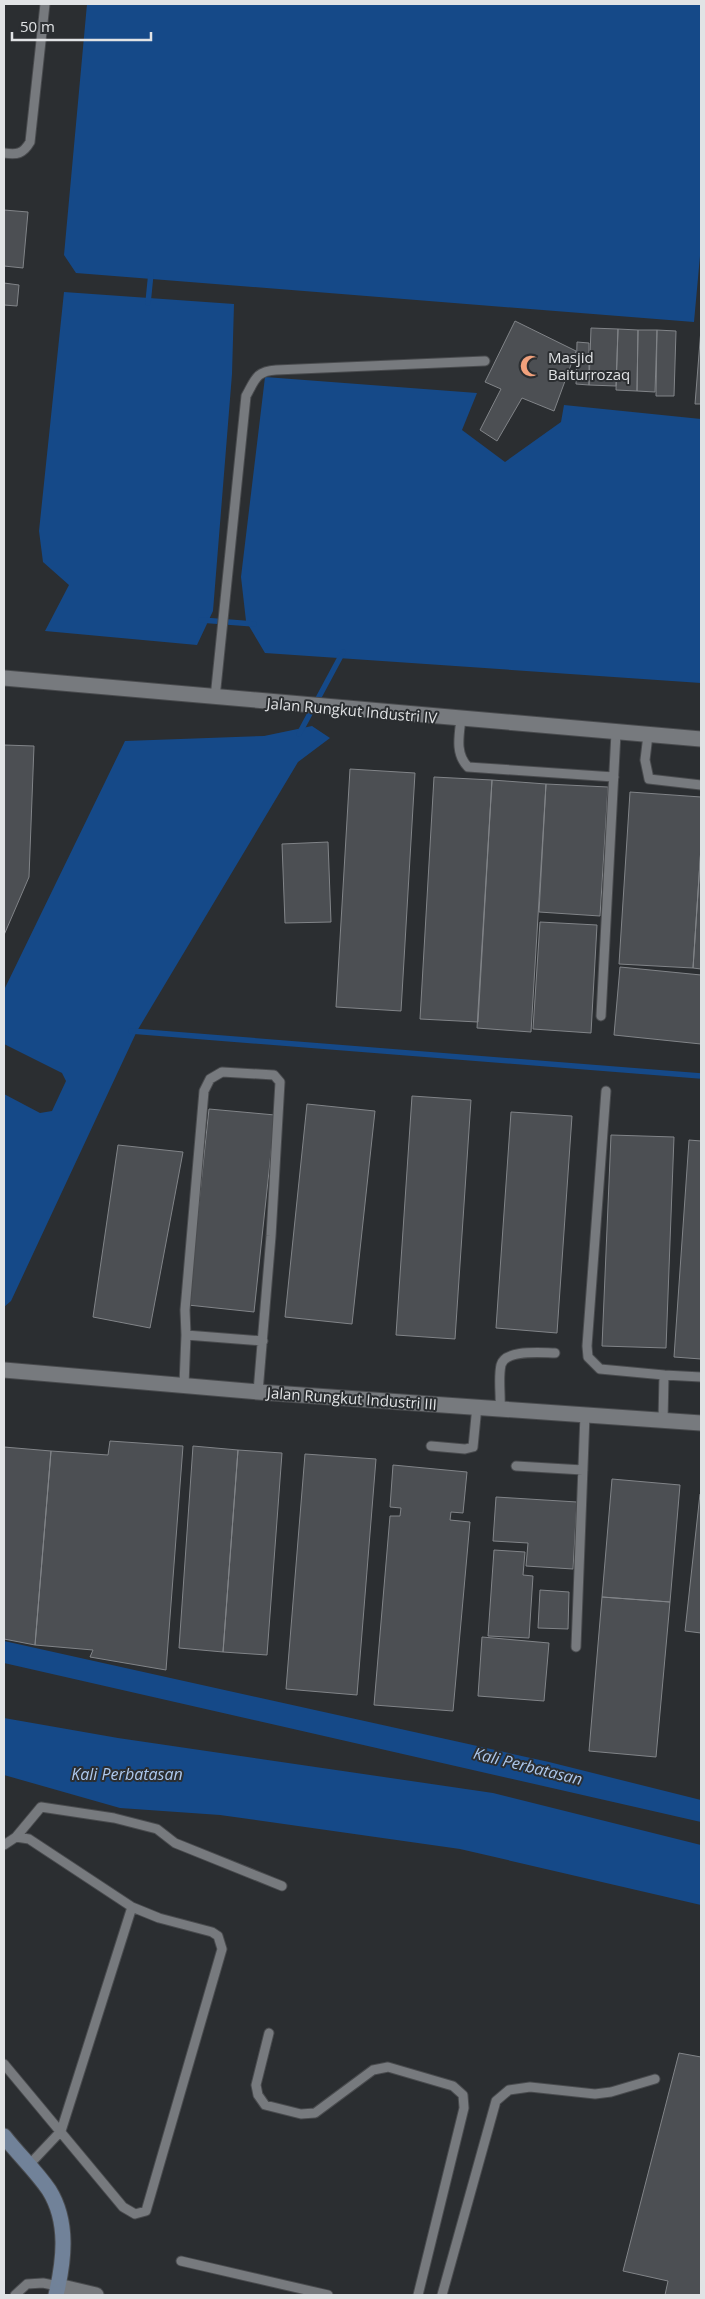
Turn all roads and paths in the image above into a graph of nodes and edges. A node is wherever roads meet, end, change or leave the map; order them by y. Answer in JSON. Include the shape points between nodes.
{"nodes":[{"id":1,"x":45,"y":4,"type":"edge"},
{"id":2,"x":4,"y":154,"type":"edge"},
{"id":3,"x":485,"y":361,"type":"dead end"},
{"id":4,"x":4,"y":678,"type":"edge"},
{"id":5,"x":215,"y":698,"type":"junction"},
{"id":6,"x":460,"y":719,"type":"junction"},
{"id":7,"x":616,"y":733,"type":"junction"},
{"id":8,"x":648,"y":735,"type":"junction"},
{"id":9,"x":701,"y":739,"type":"edge"},
{"id":10,"x":614,"y":777,"type":"junction"},
{"id":11,"x":701,"y":785,"type":"edge"},
{"id":12,"x":601,"y":1016,"type":"dead end"},
{"id":13,"x":606,"y":1091,"type":"dead end"},
{"id":14,"x":186,"y":1335,"type":"junction"},
{"id":15,"x":263,"y":1341,"type":"junction"},
{"id":16,"x":555,"y":1353,"type":"dead end"},
{"id":17,"x":5,"y":1370,"type":"edge"},
{"id":18,"x":664,"y":1375,"type":"junction"},
{"id":19,"x":701,"y":1377,"type":"edge"},
{"id":20,"x":184,"y":1385,"type":"junction"},
{"id":21,"x":258,"y":1392,"type":"junction"},
{"id":22,"x":477,"y":1406,"type":"junction"},
{"id":23,"x":500,"y":1408,"type":"junction"},
{"id":24,"x":585,"y":1415,"type":"junction"},
{"id":25,"x":662,"y":1420,"type":"junction"},
{"id":26,"x":701,"y":1423,"type":"edge"},
{"id":27,"x":431,"y":1446,"type":"dead end"},
{"id":28,"x":516,"y":1466,"type":"dead end"},
{"id":29,"x":583,"y":1470,"type":"junction"},
{"id":30,"x":576,"y":1647,"type":"dead end"},
{"id":31,"x":16,"y":1837,"type":"junction"},
{"id":32,"x":4,"y":1845,"type":"edge"},
{"id":33,"x":282,"y":1886,"type":"dead end"},
{"id":34,"x":132,"y":1907,"type":"junction"},
{"id":35,"x":269,"y":2033,"type":"dead end"},
{"id":36,"x":4,"y":2064,"type":"edge"},
{"id":37,"x":655,"y":2079,"type":"dead end"},
{"id":38,"x":61,"y":2131,"type":"junction"},
{"id":39,"x":4,"y":2136,"type":"edge"},
{"id":40,"x":28,"y":2166,"type":"junction"},
{"id":41,"x":181,"y":2261,"type":"dead end"},
{"id":42,"x":57,"y":2291,"type":"edge"},
{"id":43,"x":15,"y":2295,"type":"edge"},
{"id":44,"x":96,"y":2295,"type":"edge"},
{"id":45,"x":328,"y":2295,"type":"edge"},
{"id":46,"x":418,"y":2295,"type":"edge"},
{"id":47,"x":442,"y":2295,"type":"edge"}],
"edges":[{"from":1,"to":2,"type":"lane","via":[[30,142],[24,151]]},
{"from":3,"to":5,"type":"lane","via":[[264,371],[257,376],[246,396]]},
{"from":4,"to":5,"type":"street","name":"Jalan Rungkut Industri IV"},
{"from":5,"to":6,"type":"street","name":"Jalan Rungkut Industri IV"},
{"from":6,"to":7,"type":"street","name":"Jalan Rungkut Industri IV"},
{"from":6,"to":10,"type":"lane","via":[[461,760],[468,767]]},
{"from":7,"to":8,"type":"street","name":"Jalan Rungkut Industri IV"},
{"from":7,"to":10,"type":"lane"},
{"from":8,"to":9,"type":"street","name":"Jalan Rungkut Industri IV"},
{"from":8,"to":11,"type":"lane","via":[[646,760],[649,779]]},
{"from":10,"to":12,"type":"lane"},
{"from":13,"to":18,"type":"lane","via":[[588,1357],[600,1368]]},
{"from":14,"to":15,"type":"lane"},
{"from":14,"to":15,"type":"lane","via":[[185,1310],[204,1091],[210,1079],[222,1072],[252,1073],[274,1075],[280,1082]]},
{"from":14,"to":20,"type":"lane"},
{"from":15,"to":21,"type":"lane"},
{"from":16,"to":23,"type":"lane","via":[[507,1357],[501,1364]]},
{"from":17,"to":20,"type":"street","name":"Jalan Rungkut Industri III"},
{"from":18,"to":19,"type":"lane"},
{"from":18,"to":25,"type":"lane"},
{"from":20,"to":21,"type":"street","name":"Jalan Rungkut Industri III"},
{"from":21,"to":22,"type":"street","name":"Jalan Rungkut Industri III"},
{"from":22,"to":23,"type":"street","name":"Jalan Rungkut Industri III"},
{"from":22,"to":27,"type":"lane","via":[[473,1447]]},
{"from":23,"to":24,"type":"street","name":"Jalan Rungkut Industri III"},
{"from":24,"to":25,"type":"street","name":"Jalan Rungkut Industri III"},
{"from":24,"to":29,"type":"lane"},
{"from":25,"to":26,"type":"street","name":"Jalan Rungkut Industri III"},
{"from":28,"to":29,"type":"lane"},
{"from":29,"to":30,"type":"lane"},
{"from":31,"to":32,"type":"lane"},
{"from":31,"to":33,"type":"lane","via":[[41,1807],[82,1812],[158,1829],[175,1844]]},
{"from":31,"to":34,"type":"lane","via":[[29,1839]]},
{"from":34,"to":38,"type":"lane"},
{"from":34,"to":38,"type":"lane","via":[[212,1932],[218,1936],[222,1949],[146,2211],[135,2214],[123,2207]]},
{"from":35,"to":46,"type":"lane","via":[[256,2085],[265,2105],[301,2114],[315,2113],[373,2070],[388,2067],[453,2086],[463,2095],[464,2108]]},
{"from":36,"to":38,"type":"lane"},
{"from":37,"to":47,"type":"lane","via":[[595,2094],[530,2087],[509,2090],[496,2102]]},
{"from":38,"to":40,"type":"lane"},
{"from":39,"to":40,"type":"street"},
{"from":40,"to":42,"type":"street","via":[[49,2190],[61,2221],[64,2251]]},
{"from":41,"to":45,"type":"lane"},
{"from":42,"to":43,"type":"lane","via":[[43,2283],[28,2284]]},
{"from":42,"to":44,"type":"street"}]}
